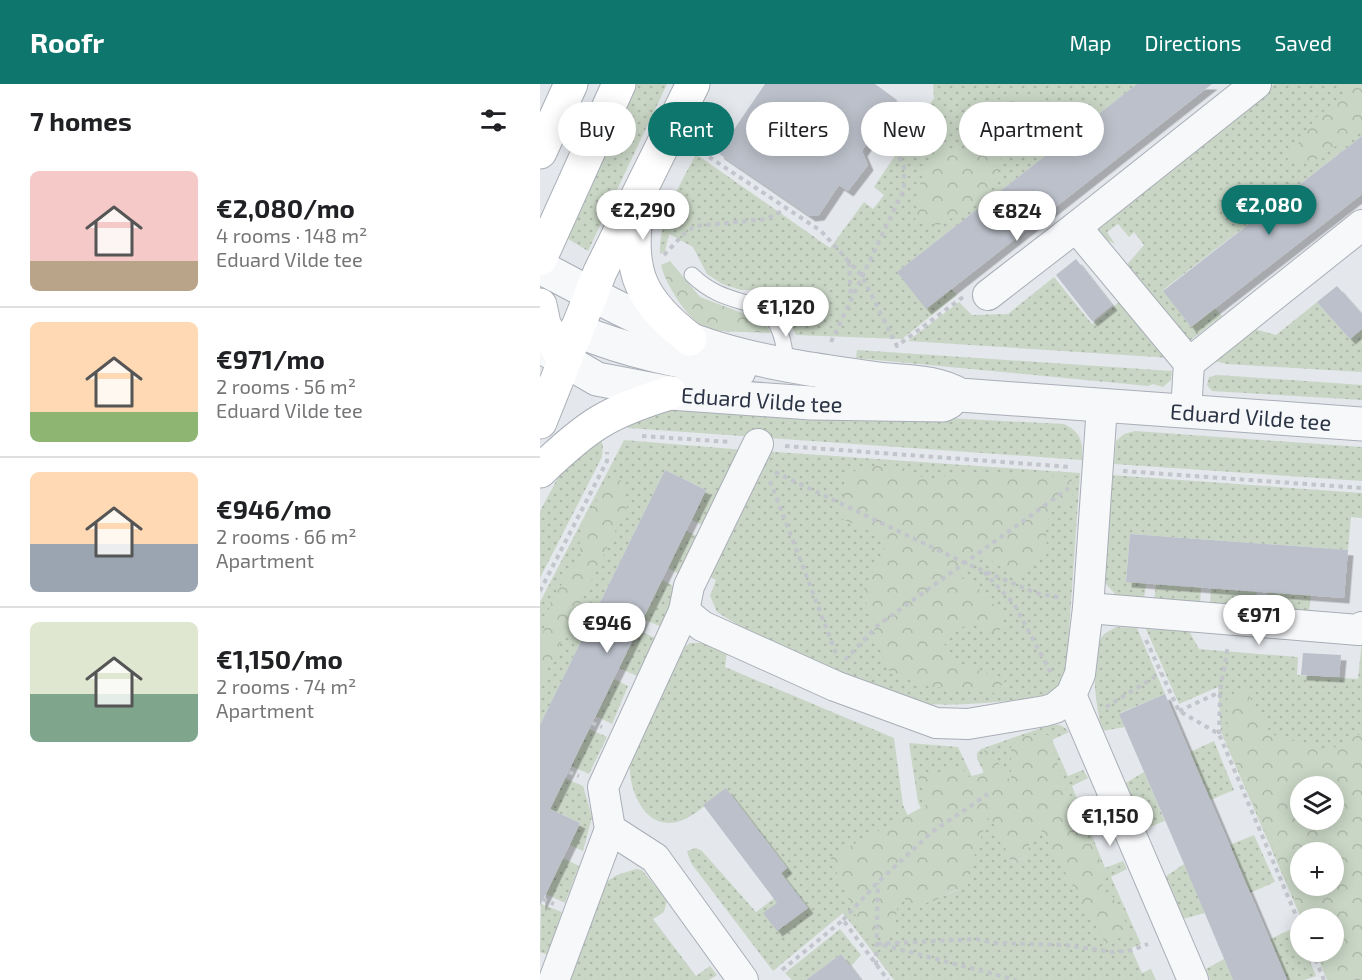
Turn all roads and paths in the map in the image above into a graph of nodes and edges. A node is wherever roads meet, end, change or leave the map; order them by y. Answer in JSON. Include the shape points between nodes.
{"nodes":[{"id":1,"x":566,"y":84,"type":"edge"},
{"id":2,"x":571,"y":84,"type":"edge"},
{"id":3,"x":619,"y":84,"type":"edge"},
{"id":4,"x":693,"y":84,"type":"edge"},
{"id":5,"x":1256,"y":84,"type":"edge"},
{"id":6,"x":540,"y":117,"type":"edge"},
{"id":7,"x":540,"y":152,"type":"edge"},
{"id":8,"x":707,"y":156,"type":"edge"},
{"id":9,"x":899,"y":156,"type":"edge"},
{"id":10,"x":642,"y":185,"type":"junction"},
{"id":11,"x":787,"y":208,"type":"junction"},
{"id":12,"x":1362,"y":225,"type":"edge"},
{"id":13,"x":1076,"y":227,"type":"junction"},
{"id":14,"x":662,"y":258,"type":"dead end"},
{"id":15,"x":540,"y":259,"type":"edge"},
{"id":16,"x":849,"y":261,"type":"junction"},
{"id":17,"x":540,"y":267,"type":"edge"},
{"id":18,"x":692,"y":275,"type":"dead end"},
{"id":19,"x":862,"y":276,"type":"junction"},
{"id":20,"x":588,"y":285,"type":"junction"},
{"id":21,"x":540,"y":292,"type":"edge"},
{"id":22,"x":988,"y":295,"type":"joint"},
{"id":23,"x":851,"y":300,"type":"junction"},
{"id":24,"x":576,"y":330,"type":"junction"},
{"id":25,"x":546,"y":332,"type":"edge"},
{"id":26,"x":690,"y":339,"type":"junction"},
{"id":27,"x":831,"y":342,"type":"dead end"},
{"id":28,"x":786,"y":363,"type":"junction"},
{"id":29,"x":1189,"y":363,"type":"junction"},
{"id":30,"x":873,"y":379,"type":"junction"},
{"id":31,"x":670,"y":393,"type":"junction"},
{"id":32,"x":960,"y":395,"type":"junction"},
{"id":33,"x":1102,"y":406,"type":"junction"},
{"id":34,"x":1186,"y":412,"type":"junction"},
{"id":35,"x":540,"y":422,"type":"edge"},
{"id":36,"x":1362,"y":424,"type":"edge"},
{"id":37,"x":631,"y":435,"type":"dead end"},
{"id":38,"x":608,"y":442,"type":"dead end"},
{"id":39,"x":761,"y":455,"type":"junction"},
{"id":40,"x":1080,"y":468,"type":"dead end"},
{"id":41,"x":1112,"y":470,"type":"dead end"},
{"id":42,"x":540,"y":471,"type":"edge"},
{"id":43,"x":1072,"y":485,"type":"dead end"},
{"id":44,"x":1362,"y":488,"type":"edge"},
{"id":45,"x":965,"y":563,"type":"junction"},
{"id":46,"x":982,"y":570,"type":"junction"},
{"id":47,"x":540,"y":591,"type":"edge"},
{"id":48,"x":1088,"y":608,"type":"junction"},
{"id":49,"x":684,"y":611,"type":"junction"},
{"id":50,"x":1138,"y":612,"type":"junction"},
{"id":51,"x":1230,"y":620,"type":"junction"},
{"id":52,"x":1362,"y":627,"type":"edge"},
{"id":53,"x":1161,"y":673,"type":"junction"},
{"id":54,"x":1220,"y":692,"type":"junction"},
{"id":55,"x":1077,"y":708,"type":"junction"},
{"id":56,"x":1179,"y":711,"type":"junction"},
{"id":57,"x":1219,"y":734,"type":"junction"},
{"id":58,"x":988,"y":794,"type":"dead end"},
{"id":59,"x":610,"y":829,"type":"junction"},
{"id":60,"x":878,"y":882,"type":"junction"},
{"id":61,"x":1293,"y":908,"type":"edge"},
{"id":62,"x":843,"y":920,"type":"junction"},
{"id":63,"x":1173,"y":933,"type":"junction"},
{"id":64,"x":877,"y":944,"type":"junction"},
{"id":65,"x":1316,"y":962,"type":"edge"},
{"id":66,"x":876,"y":965,"type":"junction"},
{"id":67,"x":782,"y":970,"type":"dead end"},
{"id":68,"x":554,"y":980,"type":"edge"},
{"id":69,"x":743,"y":980,"type":"edge"},
{"id":70,"x":888,"y":980,"type":"edge"},
{"id":71,"x":1016,"y":980,"type":"edge"},
{"id":72,"x":1193,"y":980,"type":"edge"},
{"id":73,"x":1324,"y":980,"type":"edge"}],
"edges":[{"from":1,"to":6,"type":"street"},
{"from":2,"to":7,"type":"main road"},
{"from":3,"to":15,"type":"main road"},
{"from":4,"to":10,"type":"main road"},
{"from":5,"to":13,"type":"street"},
{"from":8,"to":11,"type":"path"},
{"from":9,"to":19,"type":"path","via":[[904,167],[904,189]]},
{"from":10,"to":20,"type":"main road"},
{"from":10,"to":26,"type":"main road","via":[[633,239],[639,275],[648,298],[662,317]]},
{"from":11,"to":14,"type":"path","via":[[767,219],[695,226]]},
{"from":11,"to":16,"type":"path","via":[[821,231]]},
{"from":12,"to":29,"type":"street"},
{"from":13,"to":22,"type":"street"},
{"from":13,"to":29,"type":"street"},
{"from":16,"to":19,"type":"path"},
{"from":16,"to":23,"type":"path"},
{"from":17,"to":20,"type":"street","name":"Eduard Vilde tee"},
{"from":18,"to":28,"type":"lane","via":[[723,297],[771,314],[784,339]]},
{"from":19,"to":22,"type":"path","via":[[897,346],[970,291]]},
{"from":19,"to":23,"type":"path"},
{"from":20,"to":21,"type":"street"},
{"from":20,"to":24,"type":"main road"},
{"from":20,"to":26,"type":"street","name":"Eduard Vilde tee","via":[[621,310]]},
{"from":23,"to":27,"type":"path"},
{"from":24,"to":25,"type":"main road"},
{"from":24,"to":30,"type":"street","via":[[609,344],[704,366],[771,375]]},
{"from":25,"to":31,"type":"street","name":"Eduard Vilde tee","via":[[597,379]]},
{"from":25,"to":35,"type":"main road"},
{"from":26,"to":28,"type":"street","name":"Eduard Vilde tee","via":[[741,355]]},
{"from":28,"to":30,"type":"street","name":"Eduard Vilde tee"},
{"from":29,"to":34,"type":"street"},
{"from":30,"to":32,"type":"street","name":"Eduard Vilde tee","via":[[944,385]]},
{"from":31,"to":32,"type":"street","name":"Eduard Vilde tee","via":[[811,403],[943,405]]},
{"from":31,"to":42,"type":"main road","via":[[600,419]]},
{"from":32,"to":33,"type":"street","name":"Eduard Vilde tee"},
{"from":33,"to":34,"type":"street","name":"Eduard Vilde tee"},
{"from":33,"to":48,"type":"street"},
{"from":34,"to":36,"type":"street","name":"Eduard Vilde tee"},
{"from":37,"to":39,"type":"path"},
{"from":38,"to":47,"type":"path","via":[[607,461]]},
{"from":39,"to":40,"type":"path"},
{"from":39,"to":45,"type":"path"},
{"from":39,"to":45,"type":"path","via":[[839,662],[877,626]]},
{"from":39,"to":49,"type":"street","via":[[689,586]]},
{"from":41,"to":44,"type":"path"},
{"from":43,"to":45,"type":"path"},
{"from":45,"to":46,"type":"path"},
{"from":46,"to":48,"type":"path","via":[[1036,593]]},
{"from":46,"to":55,"type":"path","via":[[1014,604],[1056,681]]},
{"from":48,"to":50,"type":"street"},
{"from":48,"to":55,"type":"street"},
{"from":49,"to":55,"type":"street","via":[[702,626],[835,686],[936,723],[968,724],[1055,708]]},
{"from":49,"to":59,"type":"street","via":[[603,787]]},
{"from":50,"to":51,"type":"street"},
{"from":50,"to":53,"type":"path"},
{"from":51,"to":52,"type":"street","via":[[1359,630]]},
{"from":51,"to":54,"type":"path"},
{"from":53,"to":55,"type":"path"},
{"from":53,"to":56,"type":"path"},
{"from":54,"to":56,"type":"path"},
{"from":54,"to":57,"type":"path"},
{"from":55,"to":63,"type":"street"},
{"from":56,"to":57,"type":"path"},
{"from":57,"to":61,"type":"path"},
{"from":58,"to":60,"type":"path","via":[[932,832]]},
{"from":59,"to":68,"type":"street"},
{"from":59,"to":69,"type":"street","via":[[655,858]]},
{"from":60,"to":62,"type":"path"},
{"from":60,"to":64,"type":"path"},
{"from":62,"to":66,"type":"path"},
{"from":62,"to":67,"type":"path"},
{"from":63,"to":64,"type":"path","via":[[1132,950],[1113,952],[976,939]]},
{"from":63,"to":72,"type":"street"},
{"from":64,"to":66,"type":"path"},
{"from":64,"to":71,"type":"path"},
{"from":65,"to":73,"type":"path"},
{"from":66,"to":70,"type":"path"}]}
